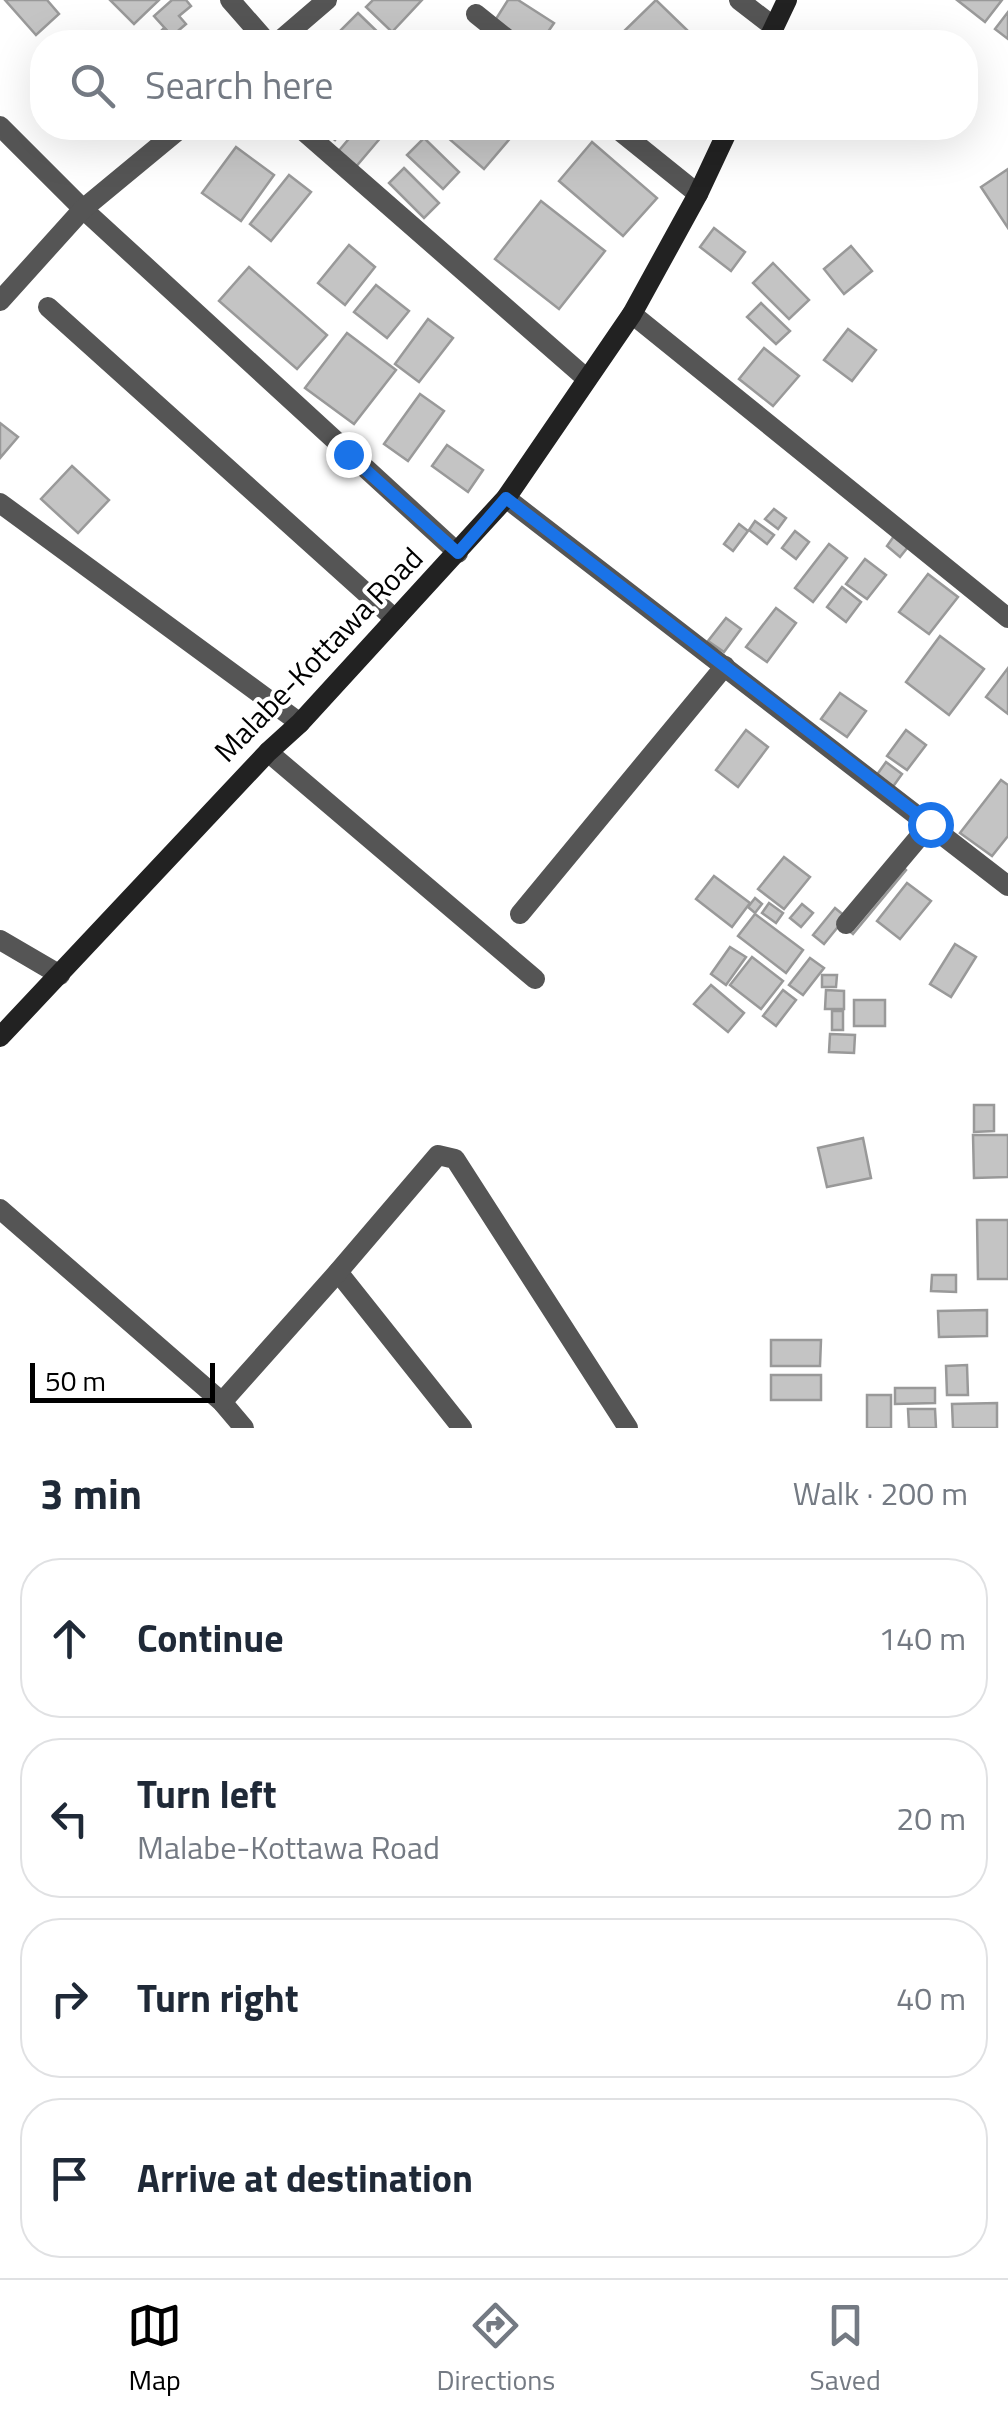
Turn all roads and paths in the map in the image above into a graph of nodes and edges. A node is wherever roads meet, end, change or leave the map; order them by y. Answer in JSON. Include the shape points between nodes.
{"nodes":[{"id":1,"x":230,"y":0,"type":"edge"},
{"id":2,"x":327,"y":0,"type":"edge"},
{"id":3,"x":739,"y":0,"type":"edge"},
{"id":4,"x":787,"y":0,"type":"edge"},
{"id":5,"x":476,"y":14,"type":"dead end"},
{"id":6,"x":256,"y":30,"type":"edge"},
{"id":7,"x":292,"y":30,"type":"edge"},
{"id":8,"x":496,"y":30,"type":"edge"},
{"id":9,"x":766,"y":30,"type":"edge"},
{"id":10,"x":773,"y":30,"type":"edge"},
{"id":11,"x":0,"y":126,"type":"edge"},
{"id":12,"x":166,"y":140,"type":"edge"},
{"id":13,"x":314,"y":140,"type":"edge"},
{"id":14,"x":631,"y":140,"type":"edge"},
{"id":15,"x":723,"y":140,"type":"edge"},
{"id":16,"x":698,"y":194,"type":"junction"},
{"id":17,"x":83,"y":209,"type":"junction"},
{"id":18,"x":0,"y":301,"type":"edge"},
{"id":19,"x":48,"y":307,"type":"dead end"},
{"id":20,"x":632,"y":314,"type":"junction"},
{"id":21,"x":586,"y":379,"type":"junction"},
{"id":22,"x":506,"y":498,"type":"junction"},
{"id":23,"x":0,"y":503,"type":"edge"},
{"id":24,"x":458,"y":553,"type":"junction"},
{"id":25,"x":1008,"y":618,"type":"edge"},
{"id":26,"x":395,"y":619,"type":"junction"},
{"id":27,"x":725,"y":666,"type":"junction"},
{"id":28,"x":300,"y":723,"type":"junction"},
{"id":29,"x":268,"y":752,"type":"junction"},
{"id":30,"x":930,"y":824,"type":"junction"},
{"id":31,"x":1008,"y":886,"type":"edge"},
{"id":32,"x":520,"y":914,"type":"dead end"},
{"id":33,"x":846,"y":924,"type":"dead end"},
{"id":34,"x":0,"y":940,"type":"edge"},
{"id":35,"x":60,"y":975,"type":"junction"},
{"id":36,"x":534,"y":980,"type":"dead end"},
{"id":37,"x":0,"y":1037,"type":"edge"},
{"id":38,"x":0,"y":1209,"type":"edge"},
{"id":39,"x":338,"y":1272,"type":"junction"},
{"id":40,"x":222,"y":1402,"type":"junction"},
{"id":41,"x":244,"y":1428,"type":"edge"},
{"id":42,"x":462,"y":1428,"type":"edge"},
{"id":43,"x":628,"y":1428,"type":"edge"}],
"edges":[{"from":1,"to":6,"type":"street"},
{"from":2,"to":7,"type":"street"},
{"from":3,"to":9,"type":"street"},
{"from":4,"to":10,"type":"main road"},
{"from":5,"to":8,"type":"street"},
{"from":11,"to":17,"type":"street"},
{"from":12,"to":17,"type":"street"},
{"from":13,"to":21,"type":"street"},
{"from":14,"to":16,"type":"street"},
{"from":15,"to":16,"type":"main road","name":"Malabe-Kottawa Road"},
{"from":16,"to":20,"type":"main road","name":"Malabe-Kottawa Road"},
{"from":17,"to":18,"type":"street"},
{"from":17,"to":24,"type":"street"},
{"from":19,"to":26,"type":"street"},
{"from":20,"to":21,"type":"main road","name":"Malabe-Kottawa Road"},
{"from":20,"to":25,"type":"street"},
{"from":21,"to":22,"type":"main road","name":"Malabe-Kottawa Road"},
{"from":22,"to":24,"type":"main road","name":"Malabe-Kottawa Road"},
{"from":22,"to":27,"type":"street"},
{"from":23,"to":28,"type":"street"},
{"from":24,"to":26,"type":"main road","name":"Malabe-Kottawa Road"},
{"from":26,"to":28,"type":"main road","name":"Malabe-Kottawa Road"},
{"from":27,"to":30,"type":"street"},
{"from":27,"to":32,"type":"street"},
{"from":28,"to":29,"type":"main road","name":"Malabe-Kottawa Road"},
{"from":29,"to":35,"type":"main road","name":"Malabe-Kottawa Road"},
{"from":29,"to":36,"type":"street"},
{"from":30,"to":31,"type":"street"},
{"from":30,"to":33,"type":"street"},
{"from":34,"to":35,"type":"street"},
{"from":35,"to":37,"type":"main road","name":"Malabe-Kottawa Road"},
{"from":38,"to":40,"type":"street"},
{"from":39,"to":40,"type":"street"},
{"from":39,"to":42,"type":"street"},
{"from":39,"to":43,"type":"street","via":[[438,1155],[454,1159]]},
{"from":40,"to":41,"type":"street"}]}
